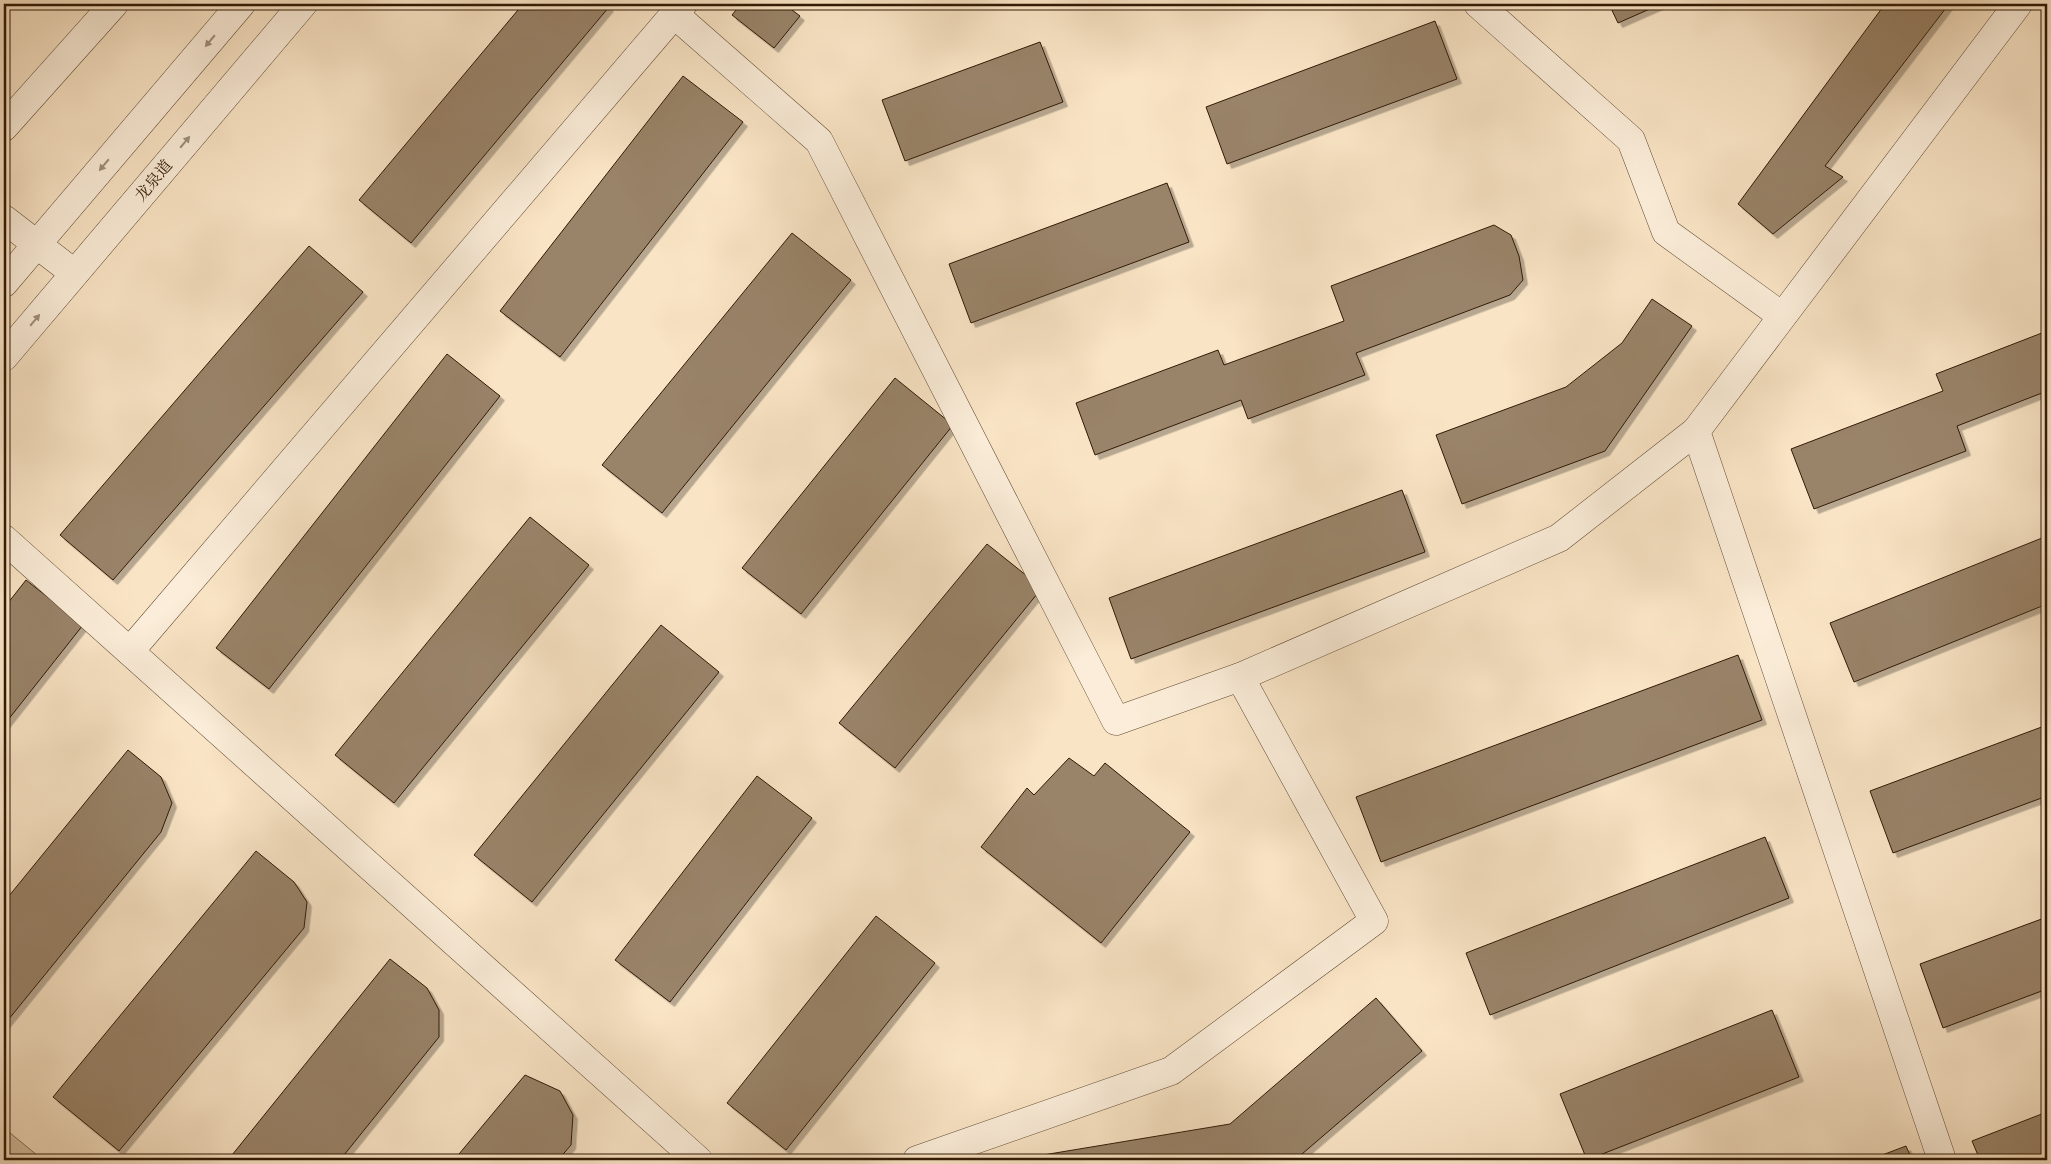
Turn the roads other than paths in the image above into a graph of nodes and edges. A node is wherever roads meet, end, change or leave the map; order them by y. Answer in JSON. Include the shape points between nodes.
{"nodes":[{"id":1,"x":114,"y":4,"type":"edge"},
{"id":2,"x":241,"y":4,"type":"edge"},
{"id":3,"x":303,"y":4,"type":"edge"},
{"id":4,"x":1478,"y":4,"type":"edge"},
{"id":5,"x":2018,"y":4,"type":"edge"},
{"id":6,"x":678,"y":9,"type":"edge"},
{"id":7,"x":4,"y":127,"type":"edge"},
{"id":8,"x":4,"y":219,"type":"edge"},
{"id":9,"x":36,"y":244,"type":"junction"},
{"id":10,"x":74,"y":273,"type":"junction"},
{"id":11,"x":4,"y":283,"type":"edge"},
{"id":12,"x":1782,"y":316,"type":"junction"},
{"id":13,"x":4,"y":357,"type":"edge"},
{"id":14,"x":1696,"y":431,"type":"junction"},
{"id":15,"x":4,"y":538,"type":"edge"},
{"id":16,"x":130,"y":651,"type":"junction"},
{"id":17,"x":1240,"y":677,"type":"junction"},
{"id":18,"x":698,"y":1160,"type":"edge"},
{"id":19,"x":917,"y":1160,"type":"edge"},
{"id":20,"x":1942,"y":1160,"type":"edge"}],
"edges":[{"from":1,"to":7,"type":"street"},
{"from":2,"to":9,"type":"street","one_way":true},
{"from":10,"to":3,"type":"street","name":"龙泉道","one_way":true},
{"from":4,"to":12,"type":"street","via":[[1631,140],[1666,232]]},
{"from":5,"to":12,"type":"street"},
{"from":6,"to":16,"type":"street"},
{"from":6,"to":17,"type":"street","via":[[820,141],[1116,721]]},
{"from":8,"to":9,"type":"street"},
{"from":9,"to":10,"type":"street"},
{"from":9,"to":11,"type":"street"},
{"from":13,"to":10,"type":"street","name":"龙泉道","one_way":true},
{"from":12,"to":14,"type":"street"},
{"from":14,"to":17,"type":"street","via":[[1560,538]]},
{"from":14,"to":20,"type":"street"},
{"from":15,"to":16,"type":"street"},
{"from":16,"to":18,"type":"street"},
{"from":17,"to":19,"type":"street","via":[[1374,922],[1171,1071]]}]}
